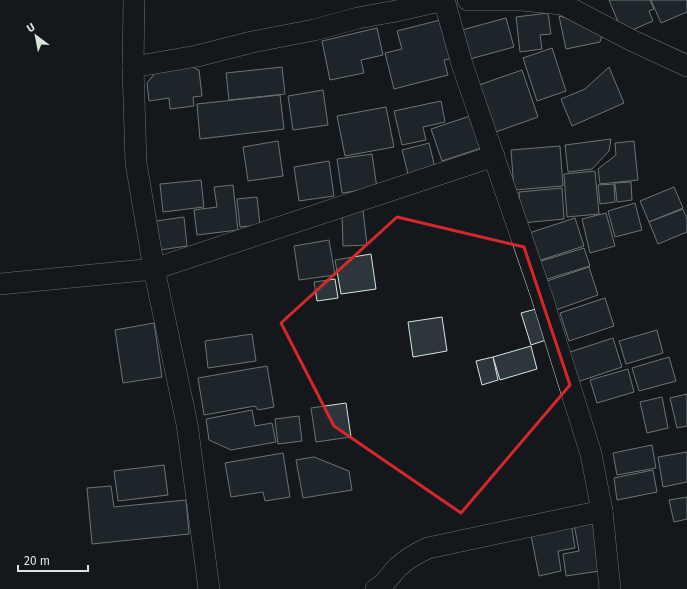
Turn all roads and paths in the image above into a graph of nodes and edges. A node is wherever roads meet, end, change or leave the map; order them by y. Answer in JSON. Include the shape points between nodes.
{"nodes":[{"id":1,"x":134,"y":0,"type":"edge"},
{"id":2,"x":444,"y":0,"type":"edge"},
{"id":3,"x":468,"y":0,"type":"edge"},
{"id":4,"x":687,"y":66,"type":"edge"},
{"id":5,"x":133,"y":67,"type":"junction"},
{"id":6,"x":494,"y":156,"type":"junction"},
{"id":7,"x":154,"y":269,"type":"junction"},
{"id":8,"x":0,"y":284,"type":"edge"},
{"id":9,"x":602,"y":511,"type":"junction"},
{"id":10,"x":209,"y":589,"type":"edge"},
{"id":11,"x":376,"y":589,"type":"edge"},
{"id":12,"x":610,"y":589,"type":"edge"}],
"edges":[{"from":1,"to":5,"type":"street"},
{"from":2,"to":5,"type":"street","via":[[196,56]]},
{"from":2,"to":6,"type":"street","via":[[462,64]]},
{"from":3,"to":4,"type":"street","via":[[521,0],[562,4]]},
{"from":5,"to":7,"type":"street","via":[[136,163]]},
{"from":6,"to":7,"type":"street"},
{"from":6,"to":9,"type":"street","via":[[591,454]]},
{"from":7,"to":8,"type":"street"},
{"from":7,"to":10,"type":"street","via":[[188,424]]},
{"from":9,"to":11,"type":"street","via":[[428,548],[399,566]]},
{"from":9,"to":12,"type":"street"}]}
